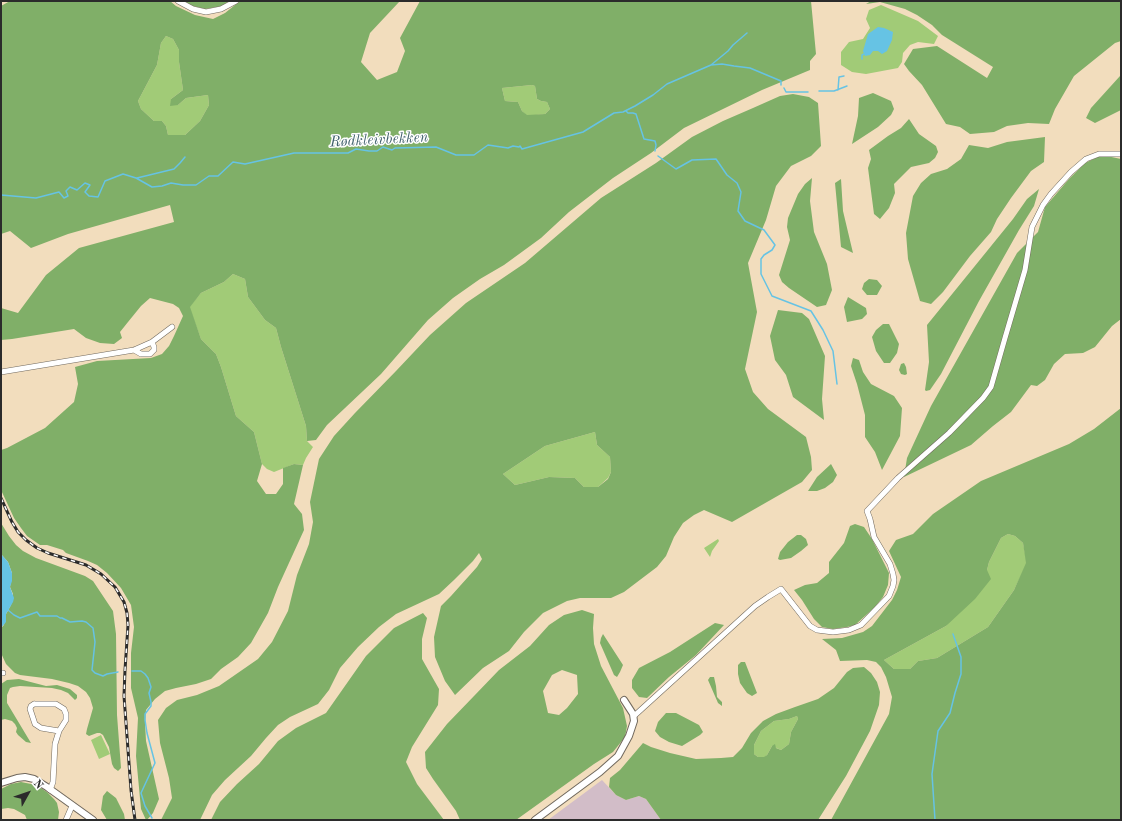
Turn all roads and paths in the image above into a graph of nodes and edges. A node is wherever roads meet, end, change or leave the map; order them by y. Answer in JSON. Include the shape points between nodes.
{"nodes":[{"id":1,"x":178,"y":1,"type":"edge"},
{"id":2,"x":236,"y":1,"type":"edge"},
{"id":3,"x":1121,"y":154,"type":"edge"},
{"id":4,"x":172,"y":327,"type":"dead end"},
{"id":5,"x":152,"y":342,"type":"junction"},
{"id":6,"x":134,"y":350,"type":"junction"},
{"id":7,"x":1,"y":372,"type":"edge"},
{"id":8,"x":624,"y":700,"type":"dead end"},
{"id":9,"x":634,"y":716,"type":"junction"},
{"id":10,"x":59,"y":731,"type":"junction"},
{"id":11,"x":1,"y":783,"type":"edge"},
{"id":12,"x":50,"y":790,"type":"junction"},
{"id":13,"x":72,"y":806,"type":"junction"},
{"id":14,"x":66,"y":820,"type":"edge"},
{"id":15,"x":93,"y":820,"type":"edge"},
{"id":16,"x":535,"y":820,"type":"edge"}],
"edges":[{"from":1,"to":2,"type":"street","via":[[206,12],[221,9]]},
{"from":3,"to":9,"type":"street","via":[[1099,154],[1089,157],[1071,172],[1043,205],[1032,227],[1025,270],[992,387],[948,434],[898,478],[867,511],[874,537],[894,574],[894,586],[889,596],[858,626],[841,632],[827,632],[810,626],[781,589],[760,602]]},
{"from":4,"to":5,"type":"street"},
{"from":5,"to":6,"type":"street"},
{"from":5,"to":6,"type":"street","via":[[154,350],[150,354],[141,354]]},
{"from":6,"to":7,"type":"street"},
{"from":8,"to":9,"type":"street"},
{"from":9,"to":16,"type":"street","via":[[630,736],[614,760]]},
{"from":10,"to":10,"type":"street","via":[[66,720],[66,714],[60,706],[31,706],[35,724]]},
{"from":10,"to":12,"type":"street"},
{"from":11,"to":12,"type":"street","via":[[25,777],[34,779]]},
{"from":12,"to":13,"type":"street"},
{"from":13,"to":14,"type":"street"},
{"from":13,"to":15,"type":"street"}]}
